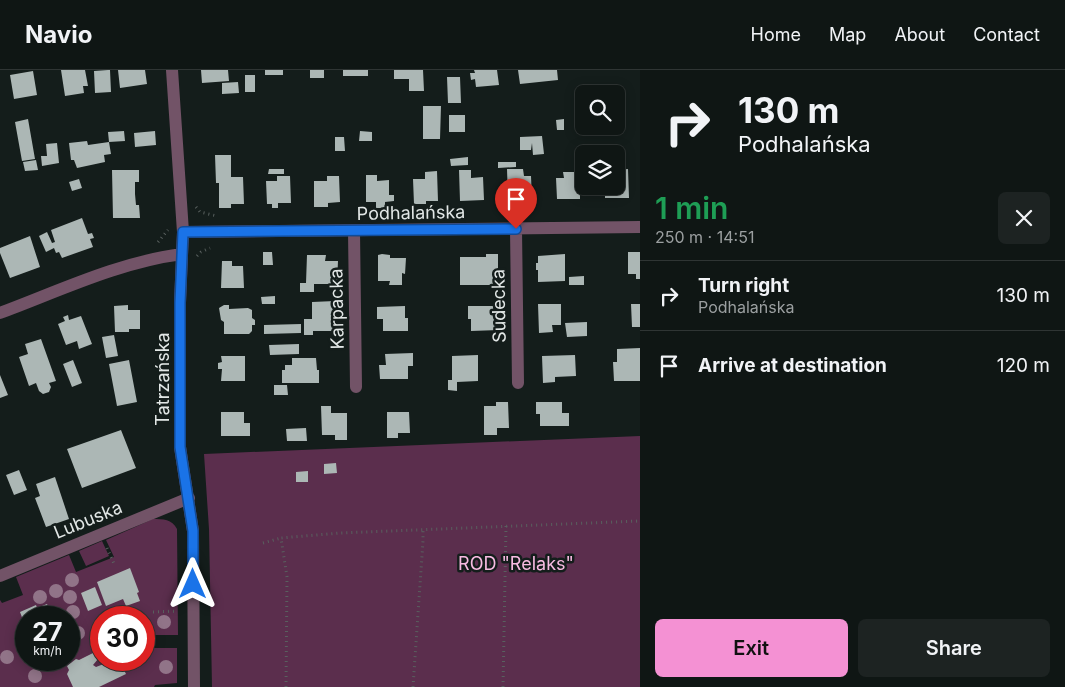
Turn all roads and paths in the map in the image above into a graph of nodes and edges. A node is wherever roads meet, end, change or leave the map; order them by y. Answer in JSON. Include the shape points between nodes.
{"nodes":[{"id":1,"x":172,"y":70,"type":"edge"},
{"id":2,"x":194,"y":204,"type":"dead end"},
{"id":3,"x":640,"y":227,"type":"edge"},
{"id":4,"x":516,"y":229,"type":"junction"},
{"id":5,"x":354,"y":231,"type":"junction"},
{"id":6,"x":183,"y":232,"type":"junction"},
{"id":7,"x":218,"y":232,"type":"junction"},
{"id":8,"x":182,"y":254,"type":"junction"},
{"id":9,"x":195,"y":258,"type":"dead end"},
{"id":10,"x":0,"y":313,"type":"edge"},
{"id":11,"x":518,"y":383,"type":"dead end"},
{"id":12,"x":356,"y":387,"type":"dead end"},
{"id":13,"x":189,"y":498,"type":"junction"},
{"id":14,"x":640,"y":521,"type":"edge"},
{"id":15,"x":506,"y":526,"type":"junction"},
{"id":16,"x":423,"y":530,"type":"junction"},
{"id":17,"x":281,"y":538,"type":"junction"},
{"id":18,"x":262,"y":542,"type":"dead end"},
{"id":19,"x":0,"y":576,"type":"edge"},
{"id":20,"x":182,"y":611,"type":"dead end"},
{"id":21,"x":155,"y":612,"type":"edge"},
{"id":22,"x":194,"y":687,"type":"edge"},
{"id":23,"x":286,"y":687,"type":"edge"},
{"id":24,"x":413,"y":687,"type":"edge"},
{"id":25,"x":503,"y":687,"type":"edge"}],
"edges":[{"from":1,"to":6,"type":"street","name":"Tatrzańska"},
{"from":2,"to":7,"type":"path","via":[[200,212],[218,216]]},
{"from":3,"to":4,"type":"street","name":"Podhalańska"},
{"from":4,"to":5,"type":"street","name":"Podhalańska"},
{"from":4,"to":11,"type":"street","name":"Sudecka"},
{"from":5,"to":7,"type":"street","name":"Podhalańska"},
{"from":5,"to":12,"type":"street","name":"Karpacka"},
{"from":6,"to":7,"type":"street","name":"Podhalańska"},
{"from":6,"to":8,"type":"street","name":"Tatrzańska"},
{"from":7,"to":9,"type":"path","via":[[219,244]]},
{"from":8,"to":10,"type":"street","via":[[129,265]]},
{"from":8,"to":13,"type":"street","name":"Tatrzańska","via":[[180,447]]},
{"from":13,"to":19,"type":"street","name":"Lubuska"},
{"from":13,"to":22,"type":"street","name":"Tatrzańska","via":[[193,531]]},
{"from":14,"to":15,"type":"path"},
{"from":15,"to":16,"type":"path"},
{"from":15,"to":25,"type":"path"},
{"from":16,"to":17,"type":"path"},
{"from":16,"to":24,"type":"path"},
{"from":17,"to":18,"type":"path"},
{"from":17,"to":23,"type":"path","via":[[287,577]]},
{"from":20,"to":21,"type":"path"}]}
